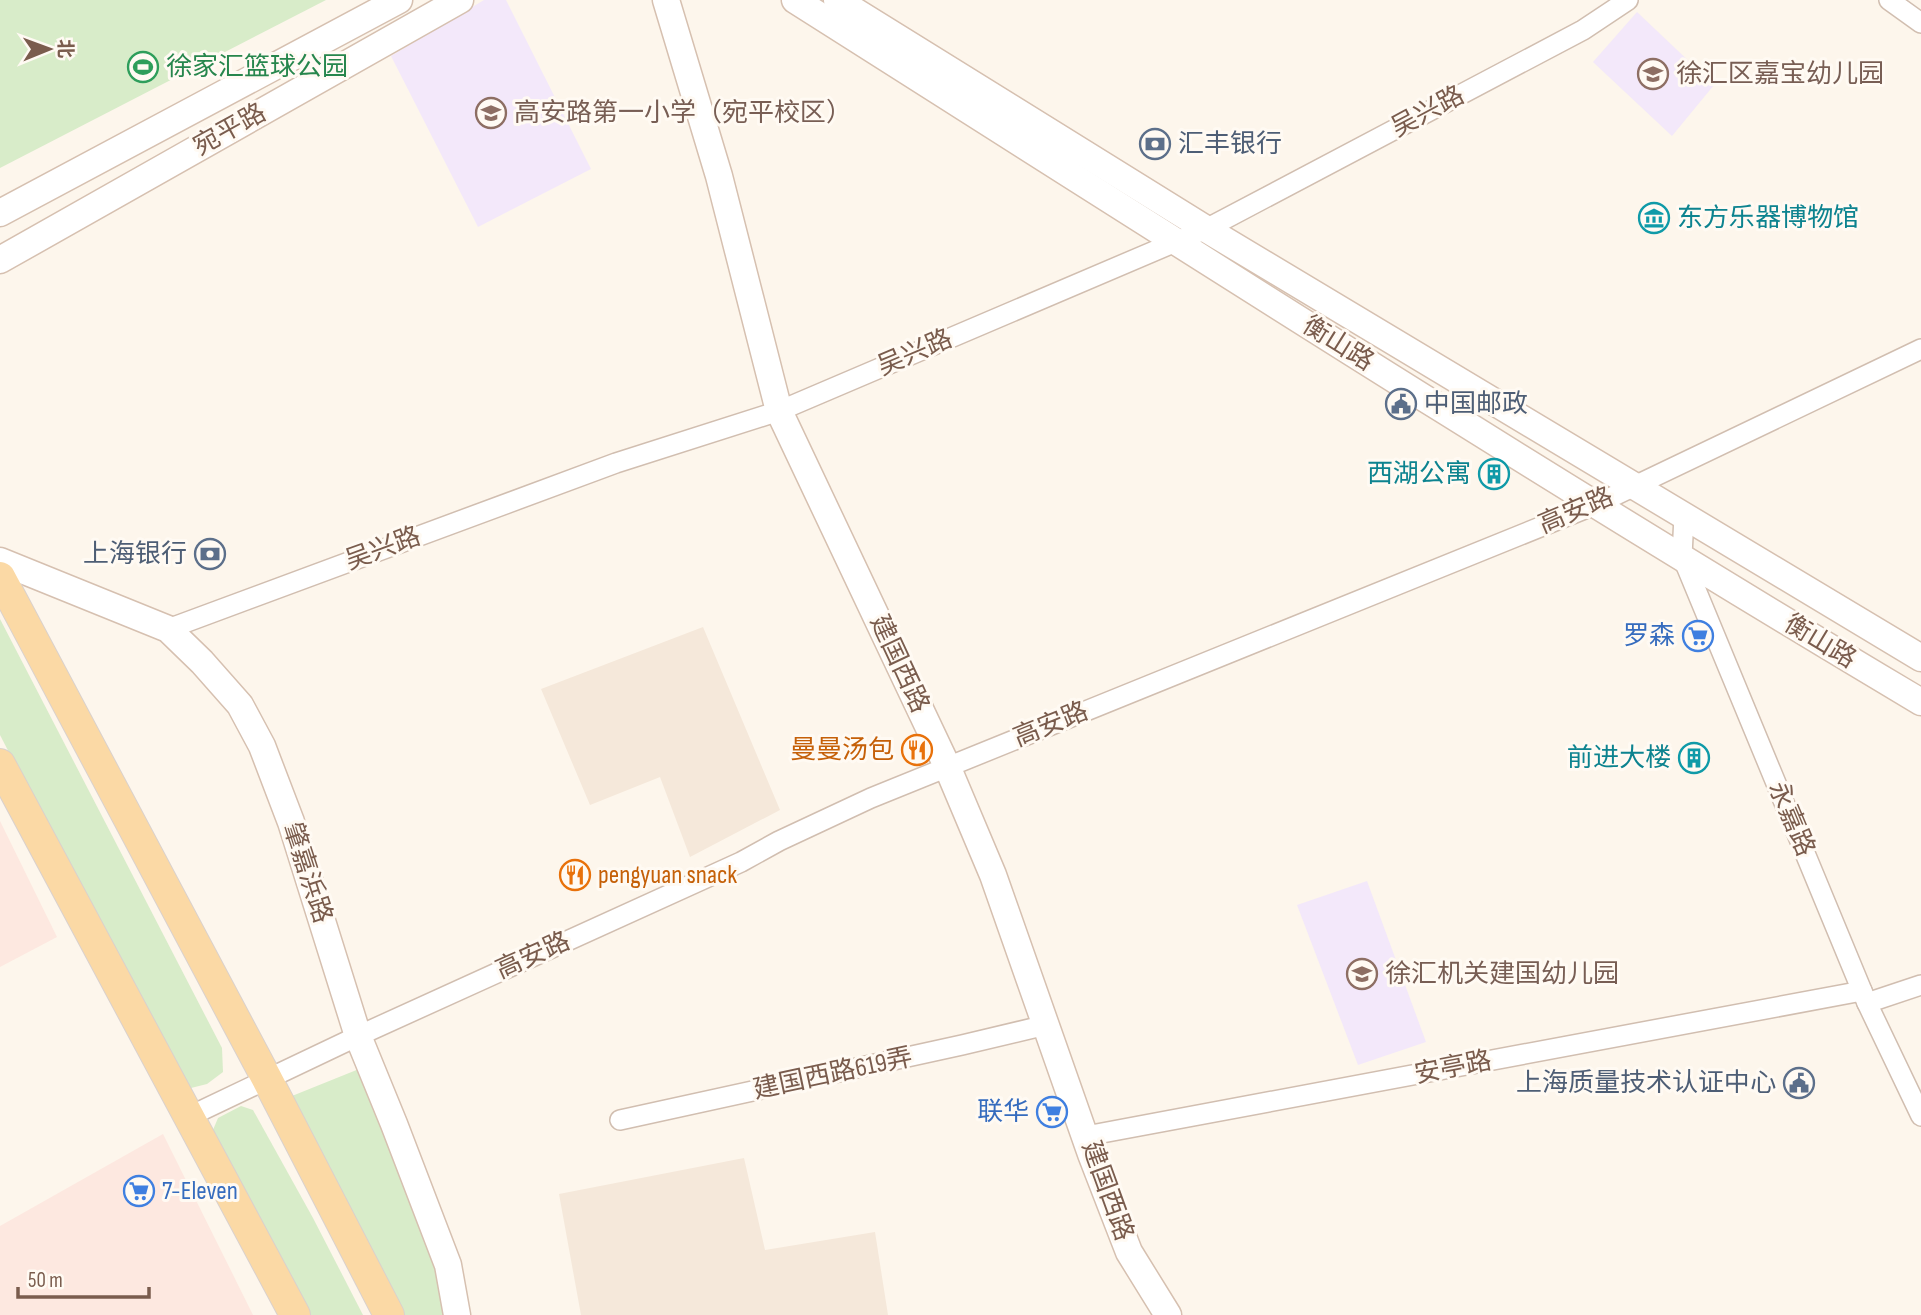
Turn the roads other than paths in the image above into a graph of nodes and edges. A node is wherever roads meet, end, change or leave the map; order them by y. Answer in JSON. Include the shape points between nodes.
{"nodes":[{"id":1,"x":399,"y":0,"type":"edge"},
{"id":2,"x":460,"y":0,"type":"edge"},
{"id":3,"x":666,"y":0,"type":"edge"},
{"id":4,"x":795,"y":0,"type":"edge"},
{"id":5,"x":837,"y":0,"type":"edge"},
{"id":6,"x":1628,"y":0,"type":"edge"},
{"id":7,"x":1889,"y":0,"type":"edge"},
{"id":8,"x":1921,"y":23,"type":"edge"},
{"id":9,"x":0,"y":213,"type":"edge"},
{"id":10,"x":1206,"y":229,"type":"junction"},
{"id":11,"x":1175,"y":242,"type":"junction"},
{"id":12,"x":0,"y":260,"type":"edge"},
{"id":13,"x":1921,"y":349,"type":"edge"},
{"id":14,"x":779,"y":411,"type":"junction"},
{"id":15,"x":1633,"y":486,"type":"junction"},
{"id":16,"x":1597,"y":504,"type":"junction"},
{"id":17,"x":1684,"y":516,"type":"junction"},
{"id":18,"x":1682,"y":556,"type":"junction"},
{"id":19,"x":0,"y":561,"type":"edge"},
{"id":20,"x":0,"y":577,"type":"edge"},
{"id":21,"x":168,"y":629,"type":"junction"},
{"id":22,"x":1921,"y":658,"type":"edge"},
{"id":23,"x":1921,"y":702,"type":"edge"},
{"id":24,"x":0,"y":764,"type":"edge"},
{"id":25,"x":947,"y":766,"type":"junction"},
{"id":26,"x":1921,"y":985,"type":"edge"},
{"id":27,"x":1864,"y":997,"type":"junction"},
{"id":28,"x":1046,"y":1025,"type":"junction"},
{"id":29,"x":358,"y":1036,"type":"junction"},
{"id":30,"x":267,"y":1079,"type":"junction"},
{"id":31,"x":1921,"y":1116,"type":"edge"},
{"id":32,"x":188,"y":1117,"type":"junction"},
{"id":33,"x":620,"y":1120,"type":"dead end"},
{"id":34,"x":1086,"y":1136,"type":"junction"},
{"id":35,"x":295,"y":1315,"type":"edge"},
{"id":36,"x":388,"y":1315,"type":"edge"},
{"id":37,"x":457,"y":1315,"type":"edge"},
{"id":38,"x":1168,"y":1315,"type":"edge"}],
"edges":[{"from":1,"to":9,"type":"main road","name":"宛平路"},
{"from":2,"to":12,"type":"main road","name":"宛平路"},
{"from":3,"to":14,"type":"main road","name":"建国西路","via":[[719,176]]},
{"from":4,"to":11,"type":"main road","name":"衡山路"},
{"from":5,"to":10,"type":"main road","name":"衡山路"},
{"from":6,"to":10,"type":"street","name":"吴兴路","via":[[1583,30]]},
{"from":7,"to":8,"type":"street"},
{"from":10,"to":11,"type":"street","name":"吴兴路"},
{"from":10,"to":15,"type":"main road","name":"衡山路"},
{"from":11,"to":14,"type":"street","name":"吴兴路"},
{"from":11,"to":16,"type":"main road","name":"衡山路"},
{"from":13,"to":15,"type":"street","name":"高安路"},
{"from":14,"to":21,"type":"street","name":"吴兴路","via":[[616,463]]},
{"from":14,"to":25,"type":"main road","name":"建国西路"},
{"from":15,"to":16,"type":"street","name":"高安路"},
{"from":15,"to":17,"type":"main road","name":"衡山路"},
{"from":16,"to":18,"type":"main road","name":"衡山路"},
{"from":16,"to":25,"type":"street","name":"高安路"},
{"from":17,"to":18,"type":"street","name":"永嘉路"},
{"from":17,"to":22,"type":"main road","name":"衡山路"},
{"from":18,"to":23,"type":"main road","name":"衡山路"},
{"from":18,"to":27,"type":"street","name":"永嘉路"},
{"from":19,"to":21,"type":"main road","name":"肇嘉浜路"},
{"from":20,"to":30,"type":"main road"},
{"from":21,"to":29,"type":"main road","name":"肇嘉浜路","via":[[240,705],[262,746],[292,822]]},
{"from":24,"to":32,"type":"main road"},
{"from":25,"to":28,"type":"main road","name":"建国西路","via":[[993,875]]},
{"from":25,"to":29,"type":"street","name":"高安路"},
{"from":26,"to":27,"type":"street","name":"安亭路"},
{"from":27,"to":31,"type":"street","name":"永嘉路"},
{"from":27,"to":34,"type":"street","name":"安亭路"},
{"from":28,"to":33,"type":"street","name":"建国西路619弄"},
{"from":28,"to":34,"type":"main road","name":"建国西路"},
{"from":29,"to":30,"type":"street","name":"高安路"},
{"from":29,"to":37,"type":"main road","name":"肇嘉浜路","via":[[433,1223]]},
{"from":30,"to":32,"type":"street","name":"高安路"},
{"from":30,"to":36,"type":"main road"},
{"from":32,"to":35,"type":"main road"},
{"from":34,"to":38,"type":"main road","name":"建国西路","via":[[1129,1252]]}]}
